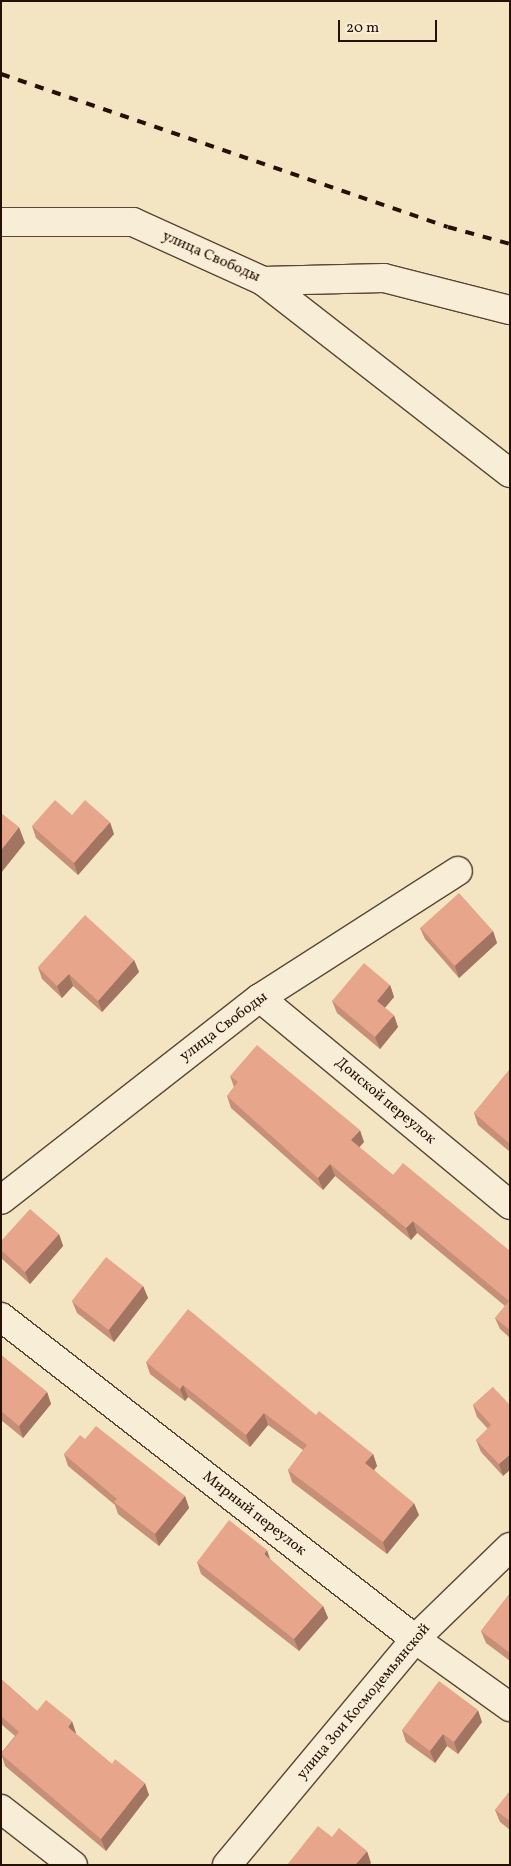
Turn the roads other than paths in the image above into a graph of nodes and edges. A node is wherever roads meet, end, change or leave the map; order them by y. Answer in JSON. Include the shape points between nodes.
{"nodes":[{"id":1,"x":1,"y":222,"type":"edge"},
{"id":2,"x":263,"y":281,"type":"junction"},
{"id":3,"x":510,"y":310,"type":"edge"},
{"id":4,"x":510,"y":473,"type":"edge"},
{"id":5,"x":458,"y":871,"type":"dead end"},
{"id":6,"x":260,"y":998,"type":"junction"},
{"id":7,"x":1,"y":1200,"type":"edge"},
{"id":8,"x":510,"y":1205,"type":"edge"},
{"id":9,"x":1,"y":1317,"type":"edge"},
{"id":10,"x":510,"y":1547,"type":"edge"},
{"id":11,"x":415,"y":1639,"type":"junction"},
{"id":12,"x":510,"y":1707,"type":"edge"},
{"id":13,"x":1,"y":1809,"type":"edge"},
{"id":14,"x":73,"y":1865,"type":"edge"},
{"id":15,"x":227,"y":1865,"type":"edge"}],
"edges":[{"from":1,"to":2,"type":"street","name":"улица Свободы","via":[[133,222]]},
{"from":2,"to":3,"type":"street","name":"улица Свободы","via":[[384,278]]},
{"from":2,"to":4,"type":"street"},
{"from":5,"to":6,"type":"street","name":"улица Свободы"},
{"from":6,"to":7,"type":"street","name":"улица Свободы"},
{"from":6,"to":8,"type":"street","name":"Донской переулок"},
{"from":9,"to":11,"type":"street","name":"Мирный переулок"},
{"from":10,"to":11,"type":"street","name":"улица Зои Космодемьянской"},
{"from":11,"to":12,"type":"street","name":"Мирный переулок"},
{"from":11,"to":15,"type":"street","name":"улица Зои Космодемьянской"},
{"from":13,"to":14,"type":"street"}]}
